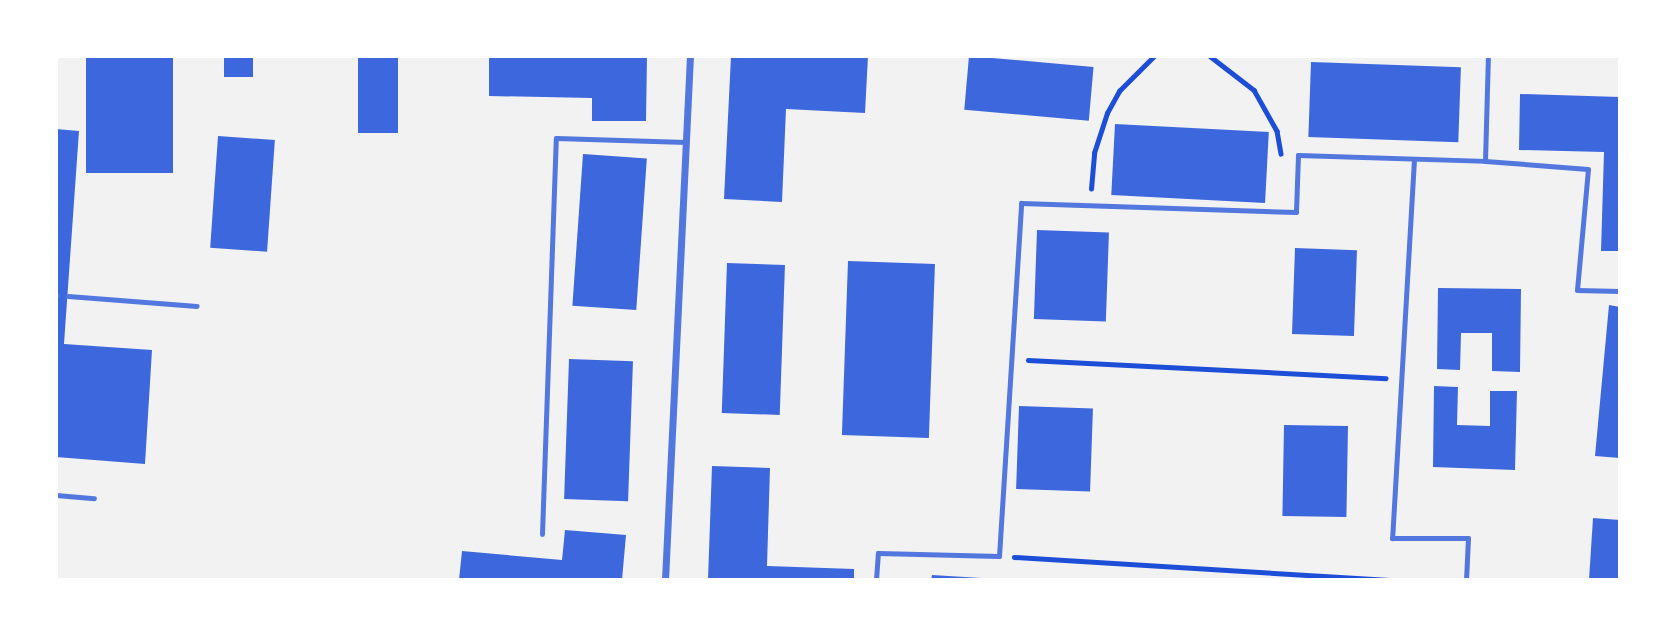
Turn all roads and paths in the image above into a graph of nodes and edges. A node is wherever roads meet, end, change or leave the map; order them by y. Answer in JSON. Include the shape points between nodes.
{"nodes":[{"id":1,"x":690,"y":56,"type":"edge"},
{"id":2,"x":1154,"y":56,"type":"edge"},
{"id":3,"x":1210,"y":56,"type":"edge"},
{"id":4,"x":1488,"y":56,"type":"edge"},
{"id":5,"x":686,"y":142,"type":"junction"},
{"id":6,"x":1298,"y":155,"type":"junction"},
{"id":7,"x":1414,"y":159,"type":"junction"},
{"id":8,"x":1485,"y":162,"type":"junction"},
{"id":9,"x":1091,"y":205,"type":"junction"},
{"id":10,"x":1620,"y":291,"type":"edge"},
{"id":11,"x":68,"y":296,"type":"dead end"},
{"id":12,"x":197,"y":306,"type":"dead end"},
{"id":13,"x":1011,"y":359,"type":"junction"},
{"id":14,"x":1401,"y":379,"type":"junction"},
{"id":15,"x":56,"y":495,"type":"edge"},
{"id":16,"x":94,"y":498,"type":"dead end"},
{"id":17,"x":542,"y":534,"type":"dead end"},
{"id":18,"x":999,"y":556,"type":"junction"},
{"id":19,"x":666,"y":580,"type":"edge"},
{"id":20,"x":876,"y":580,"type":"edge"},
{"id":21,"x":1390,"y":580,"type":"edge"},
{"id":22,"x":1466,"y":580,"type":"edge"}],
"edges":[{"from":1,"to":5,"type":"street"},
{"from":2,"to":9,"type":"path","via":[[1119,91],[1107,113],[1094,153]]},
{"from":3,"to":6,"type":"path","via":[[1254,90],[1277,131],[1280,155]]},
{"from":4,"to":8,"type":"lane"},
{"from":5,"to":17,"type":"lane","via":[[556,138]]},
{"from":5,"to":19,"type":"street"},
{"from":6,"to":7,"type":"lane"},
{"from":6,"to":9,"type":"lane","via":[[1296,212]]},
{"from":7,"to":8,"type":"lane"},
{"from":7,"to":14,"type":"lane"},
{"from":8,"to":10,"type":"lane","via":[[1588,169],[1577,290]]},
{"from":9,"to":13,"type":"lane","via":[[1021,203]]},
{"from":11,"to":12,"type":"lane"},
{"from":13,"to":14,"type":"path"},
{"from":13,"to":18,"type":"lane"},
{"from":14,"to":22,"type":"lane","via":[[1392,538],[1468,538]]},
{"from":15,"to":16,"type":"lane"},
{"from":18,"to":20,"type":"lane","via":[[878,553]]},
{"from":18,"to":21,"type":"path"}]}
